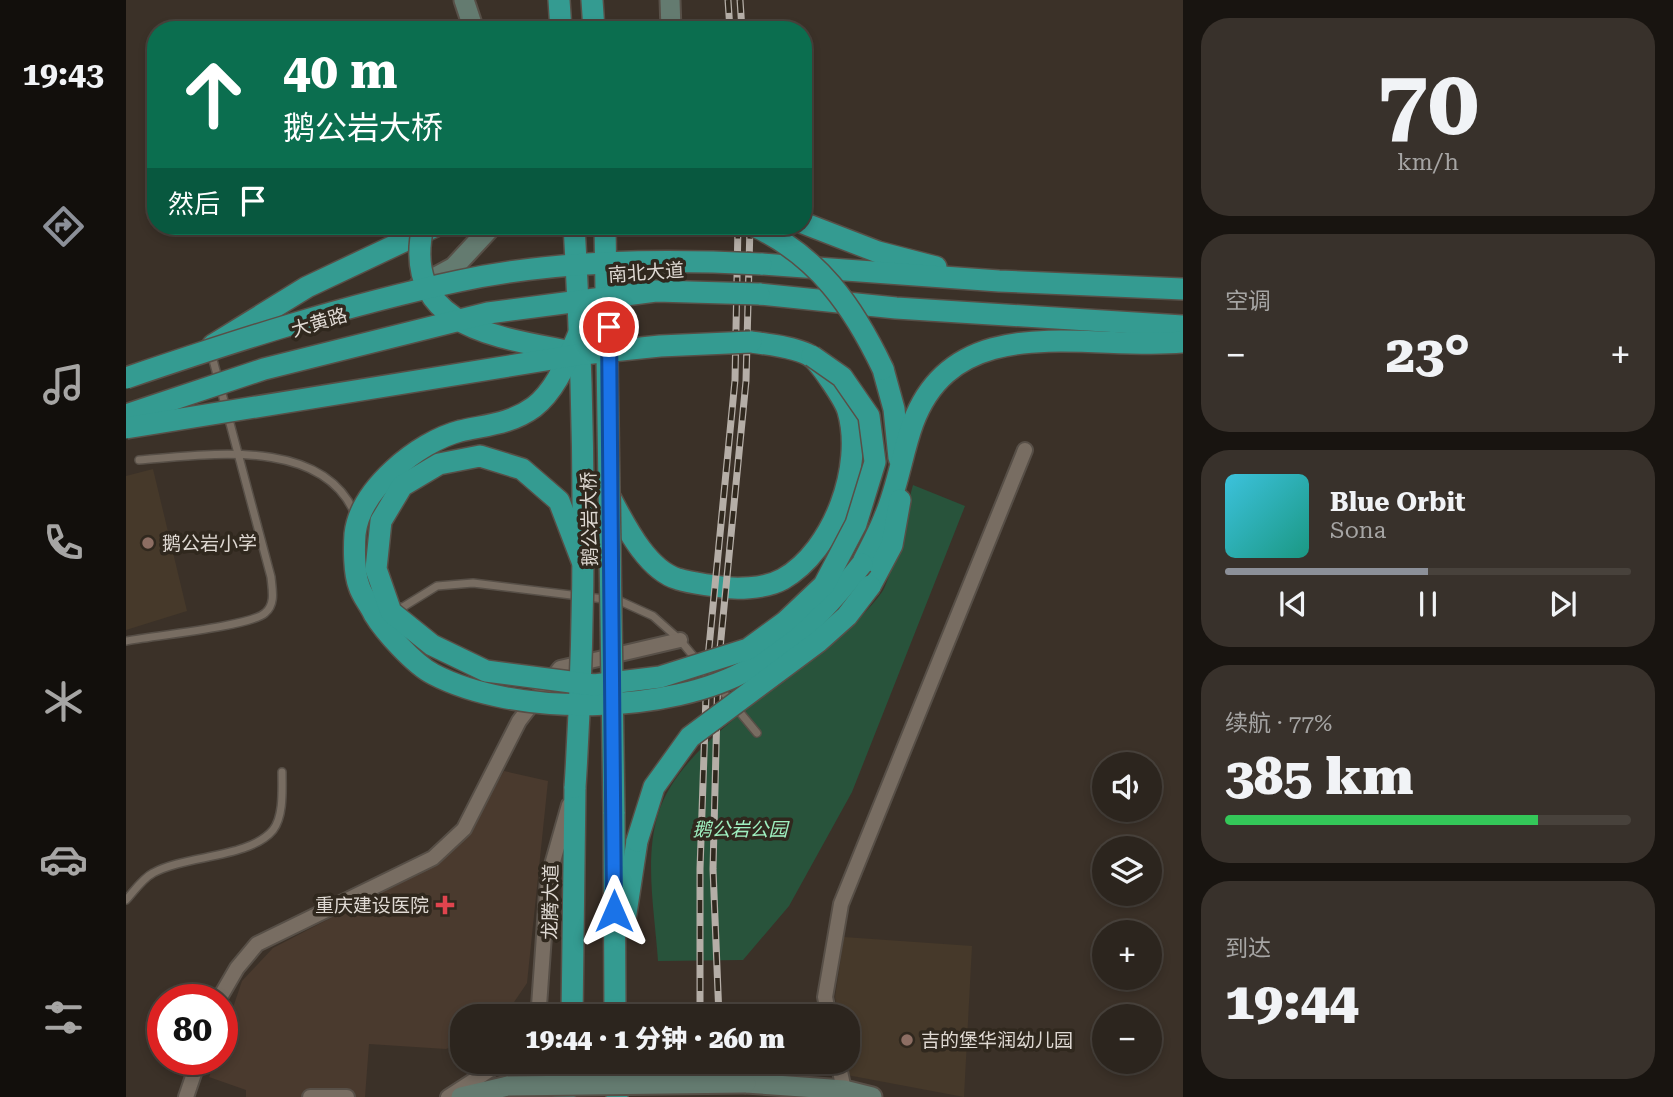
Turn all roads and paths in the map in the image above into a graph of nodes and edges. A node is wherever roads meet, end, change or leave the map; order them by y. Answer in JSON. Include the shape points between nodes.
{"nodes":[{"id":1,"x":464,"y":0,"type":"edge"},
{"id":2,"x":559,"y":0,"type":"edge"},
{"id":3,"x":592,"y":0,"type":"edge"},
{"id":4,"x":670,"y":0,"type":"edge"},
{"id":5,"x":471,"y":21,"type":"edge"},
{"id":6,"x":560,"y":21,"type":"edge"},
{"id":7,"x":593,"y":21,"type":"edge"},
{"id":8,"x":671,"y":21,"type":"edge"},
{"id":9,"x":812,"y":226,"type":"edge"},
{"id":10,"x":417,"y":235,"type":"edge"},
{"id":11,"x":421,"y":235,"type":"edge"},
{"id":12,"x":484,"y":235,"type":"edge"},
{"id":13,"x":575,"y":235,"type":"edge"},
{"id":14,"x":605,"y":235,"type":"edge"},
{"id":15,"x":773,"y":235,"type":"edge"},
{"id":16,"x":999,"y":281,"type":"junction"},
{"id":17,"x":1183,"y":289,"type":"edge"},
{"id":18,"x":1183,"y":326,"type":"edge"},
{"id":19,"x":580,"y":331,"type":"junction"},
{"id":20,"x":1183,"y":342,"type":"edge"},
{"id":21,"x":207,"y":354,"type":"junction"},
{"id":22,"x":583,"y":354,"type":"junction"},
{"id":23,"x":812,"y":356,"type":"junction"},
{"id":24,"x":126,"y":381,"type":"edge"},
{"id":25,"x":126,"y":415,"type":"edge"},
{"id":26,"x":126,"y":428,"type":"edge"},
{"id":27,"x":1025,"y":450,"type":"dead end"},
{"id":28,"x":239,"y":452,"type":"junction"},
{"id":29,"x":139,"y":460,"type":"dead end"},
{"id":30,"x":901,"y":469,"type":"junction"},
{"id":31,"x":611,"y":499,"type":"junction"},
{"id":32,"x":365,"y":537,"type":"dead end"},
{"id":33,"x":365,"y":561,"type":"dead end"},
{"id":34,"x":582,"y":561,"type":"junction"},
{"id":35,"x":126,"y":640,"type":"edge"},
{"id":36,"x":680,"y":640,"type":"junction"},
{"id":37,"x":757,"y":733,"type":"dead end"},
{"id":38,"x":282,"y":772,"type":"dead end"},
{"id":39,"x":575,"y":787,"type":"junction"},
{"id":40,"x":126,"y":900,"type":"edge"},
{"id":41,"x":228,"y":984,"type":"edge"},
{"id":42,"x":615,"y":985,"type":"junction"},
{"id":43,"x":539,"y":1004,"type":"edge"},
{"id":44,"x":572,"y":1004,"type":"edge"},
{"id":45,"x":615,"y":1004,"type":"edge"},
{"id":46,"x":826,"y":1004,"type":"edge"},
{"id":47,"x":484,"y":1074,"type":"edge"},
{"id":48,"x":566,"y":1074,"type":"edge"},
{"id":49,"x":573,"y":1074,"type":"edge"},
{"id":50,"x":616,"y":1074,"type":"edge"},
{"id":51,"x":841,"y":1074,"type":"edge"},
{"id":52,"x":194,"y":1075,"type":"edge"},
{"id":53,"x":844,"y":1090,"type":"junction"},
{"id":54,"x":186,"y":1097,"type":"edge"},
{"id":55,"x":310,"y":1097,"type":"edge"},
{"id":56,"x":347,"y":1097,"type":"edge"},
{"id":57,"x":449,"y":1097,"type":"edge"},
{"id":58,"x":461,"y":1097,"type":"edge"},
{"id":59,"x":564,"y":1097,"type":"edge"},
{"id":60,"x":574,"y":1097,"type":"edge"},
{"id":61,"x":617,"y":1097,"type":"edge"},
{"id":62,"x":872,"y":1097,"type":"edge"}],
"edges":[{"from":1,"to":5,"type":"street"},
{"from":2,"to":6,"type":"highway"},
{"from":3,"to":7,"type":"highway"},
{"from":4,"to":8,"type":"street"},
{"from":9,"to":16,"type":"highway","via":[[878,252]]},
{"from":10,"to":21,"type":"highway","bridge":true,"via":[[307,287]]},
{"from":11,"to":22,"type":"highway","bridge":true,"via":[[422,282],[464,326]]},
{"from":12,"to":21,"type":"street","name":"大黄路","via":[[454,267],[400,297]]},
{"from":13,"to":19,"type":"highway","name":"鹅公岩大桥","bridge":true},
{"from":14,"to":31,"type":"highway","name":"鹅公岩大桥","bridge":true},
{"from":15,"to":30,"type":"highway","bridge":true,"via":[[814,264],[845,298],[883,369],[894,409]]},
{"from":16,"to":17,"type":"highway","name":"南北大道"},
{"from":16,"to":21,"type":"highway","name":"南北大道","bridge":true,"via":[[761,264],[631,261],[461,281],[376,301]]},
{"from":18,"to":25,"type":"highway","name":"南北大道","bridge":true,"via":[[896,308],[760,294],[656,291],[488,313],[264,369]]},
{"from":19,"to":30,"type":"highway","bridge":true,"via":[[554,386],[534,407],[502,424],[457,432],[405,457],[373,490],[355,532],[358,586],[383,629],[431,673],[484,694],[604,705],[655,701],[750,669],[827,608],[862,564],[886,515]]},
{"from":19,"to":34,"type":"highway","name":"鹅公岩大桥","bridge":true},
{"from":20,"to":30,"type":"highway","via":[[1024,342],[978,352],[940,379],[926,398],[913,422]]},
{"from":21,"to":24,"type":"highway","name":"南北大道","bridge":true},
{"from":21,"to":28,"type":"lane"},
{"from":22,"to":23,"type":"highway","bridge":true,"via":[[751,342]]},
{"from":22,"to":26,"type":"highway","bridge":true},
{"from":23,"to":31,"type":"highway","bridge":true,"via":[[848,409],[853,451],[841,511],[809,557],[782,580],[724,588],[675,579],[637,547]]},
{"from":23,"to":34,"type":"highway","bridge":true,"via":[[842,377],[869,416],[875,462],[856,524],[824,585],[748,649],[660,677],[594,685],[486,671],[432,645],[391,612],[376,569],[381,521],[402,486],[439,464],[480,456],[523,469],[559,501]]},
{"from":27,"to":46,"type":"street","via":[[841,904]]},
{"from":28,"to":29,"type":"lane"},
{"from":28,"to":32,"type":"lane","via":[[314,470],[348,498]]},
{"from":28,"to":35,"type":"lane","via":[[271,577],[273,598],[267,612],[248,623]]},
{"from":30,"to":42,"type":"highway","bridge":true,"via":[[900,512],[892,545],[870,586],[819,641],[690,737],[654,787],[637,842]]},
{"from":31,"to":42,"type":"highway","name":"鹅公岩大桥","bridge":true},
{"from":33,"to":36,"type":"lane","via":[[365,585],[380,607],[403,607],[437,586],[473,583],[620,601],[653,617]]},
{"from":34,"to":39,"type":"highway","name":"鹅公岩大桥","bridge":true},
{"from":36,"to":37,"type":"lane"},
{"from":36,"to":41,"type":"street","via":[[560,668],[519,721],[464,829],[433,858],[257,944]]},
{"from":38,"to":40,"type":"lane","via":[[275,828],[265,837],[151,874]]},
{"from":39,"to":43,"type":"street","via":[[548,879]]},
{"from":39,"to":44,"type":"highway","name":"龙腾大道"},
{"from":42,"to":45,"type":"highway"},
{"from":47,"to":57,"type":"street"},
{"from":48,"to":59,"type":"highway"},
{"from":49,"to":60,"type":"highway"},
{"from":50,"to":61,"type":"highway"},
{"from":51,"to":53,"type":"street"},
{"from":52,"to":54,"type":"street"},
{"from":53,"to":58,"type":"street","bridge":true,"via":[[746,1083],[508,1086]]},
{"from":53,"to":62,"type":"street"},
{"from":55,"to":56,"type":"street"}]}
